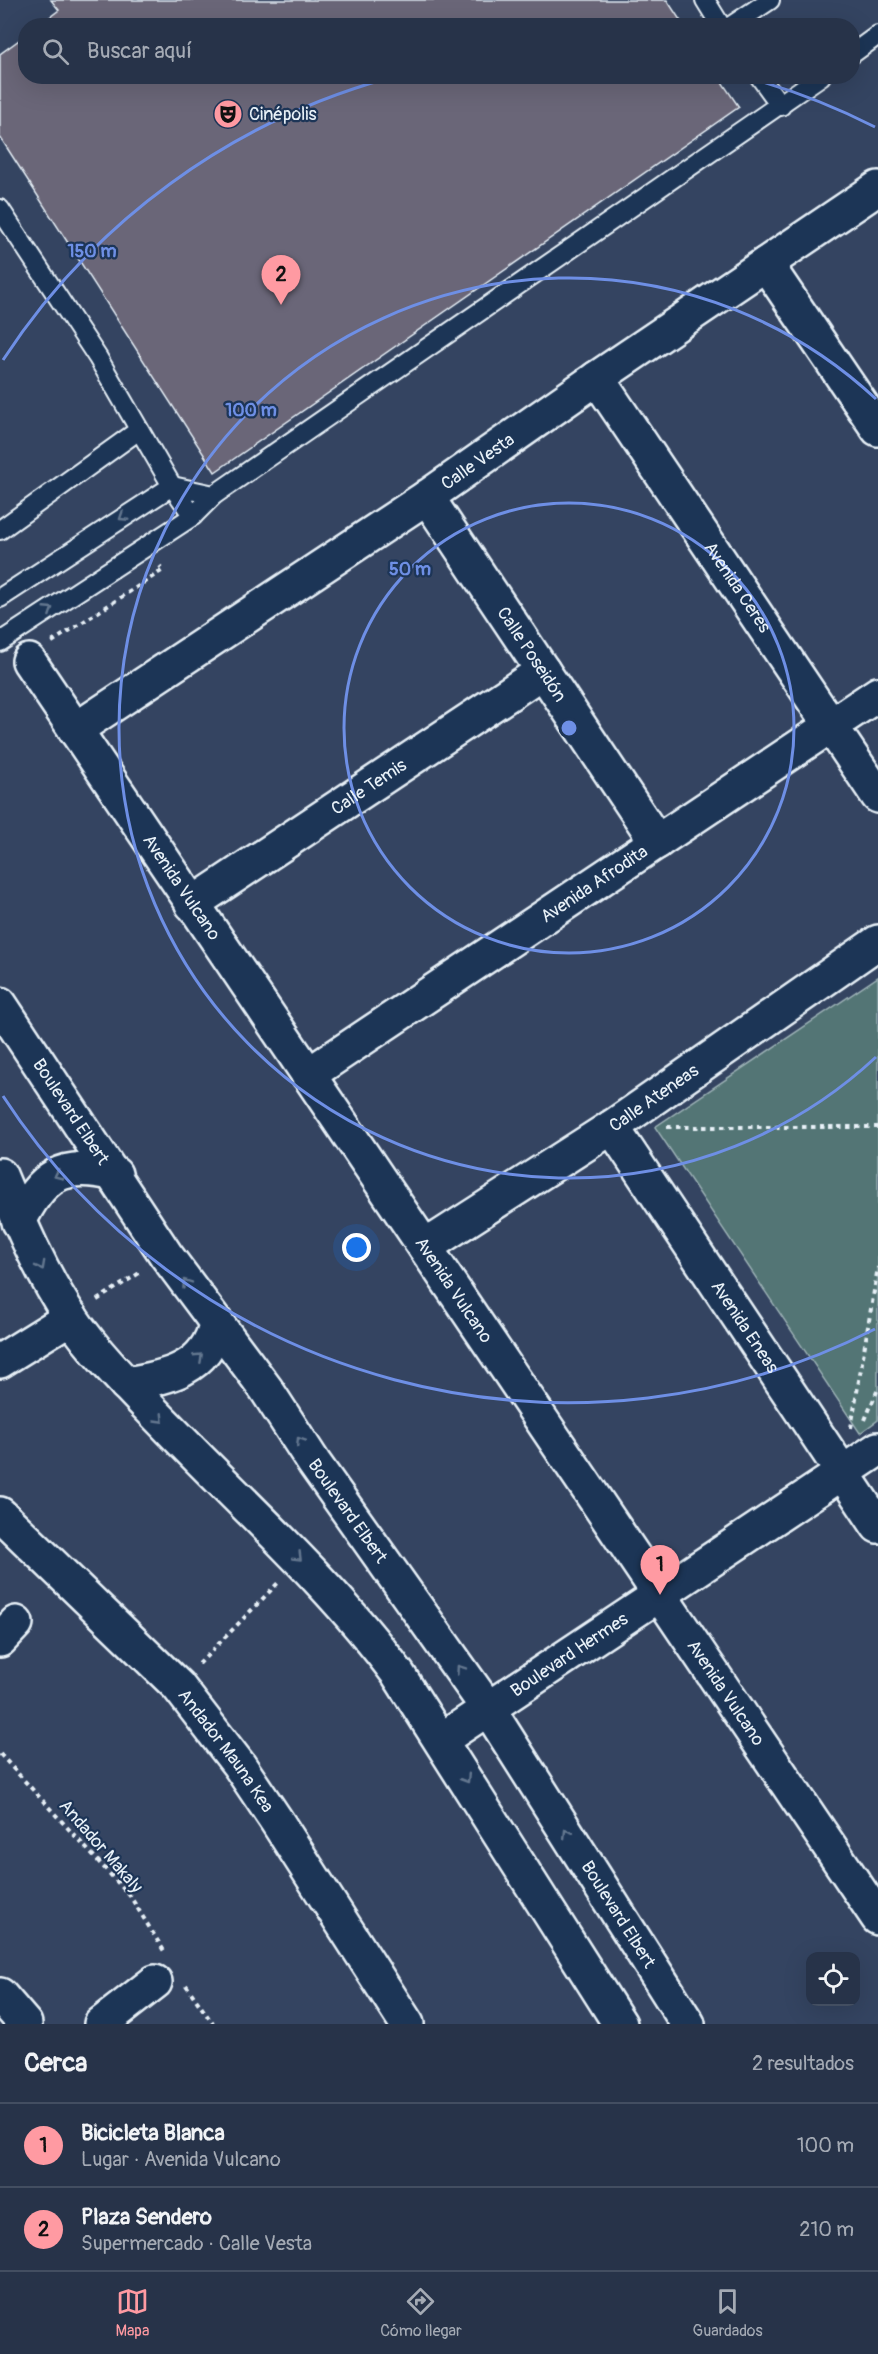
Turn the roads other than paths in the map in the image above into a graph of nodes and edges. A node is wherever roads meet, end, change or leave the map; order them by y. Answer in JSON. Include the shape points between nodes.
{"nodes":[{"id":1,"x":705,"y":0,"type":"edge"},
{"id":2,"x":770,"y":0,"type":"edge"},
{"id":3,"x":716,"y":18,"type":"edge"},
{"id":4,"x":742,"y":18,"type":"edge"},
{"id":5,"x":878,"y":35,"type":"edge"},
{"id":6,"x":860,"y":48,"type":"edge"},
{"id":7,"x":765,"y":84,"type":"edge"},
{"id":8,"x":811,"y":84,"type":"edge"},
{"id":9,"x":781,"y":106,"type":"junction"},
{"id":10,"x":878,"y":188,"type":"edge"},
{"id":11,"x":0,"y":208,"type":"edge"},
{"id":12,"x":766,"y":264,"type":"junction"},
{"id":13,"x":597,"y":378,"type":"junction"},
{"id":14,"x":878,"y":429,"type":"edge"},
{"id":15,"x":139,"y":430,"type":"junction"},
{"id":16,"x":172,"y":486,"type":"junction"},
{"id":17,"x":214,"y":495,"type":"junction"},
{"id":18,"x":427,"y":497,"type":"junction"},
{"id":19,"x":193,"y":516,"type":"junction"},
{"id":20,"x":0,"y":530,"type":"edge"},
{"id":21,"x":0,"y":598,"type":"edge"},
{"id":22,"x":0,"y":642,"type":"edge"},
{"id":23,"x":29,"y":661,"type":"road end"},
{"id":24,"x":543,"y":671,"type":"junction"},
{"id":25,"x":878,"y":694,"type":"edge"},
{"id":26,"x":831,"y":726,"type":"junction"},
{"id":27,"x":75,"y":730,"type":"junction"},
{"id":28,"x":878,"y":796,"type":"edge"},
{"id":29,"x":657,"y":842,"type":"junction"},
{"id":30,"x":192,"y":904,"type":"junction"},
{"id":31,"x":878,"y":942,"type":"edge"},
{"id":32,"x":0,"y":1004,"type":"edge"},
{"id":33,"x":308,"y":1075,"type":"junction"},
{"id":34,"x":612,"y":1127,"type":"junction"},
{"id":35,"x":0,"y":1174,"type":"edge"},
{"id":36,"x":114,"y":1174,"type":"junction"},
{"id":37,"x":19,"y":1222,"type":"junction"},
{"id":38,"x":425,"y":1247,"type":"junction"},
{"id":39,"x":71,"y":1317,"type":"junction"},
{"id":40,"x":216,"y":1324,"type":"junction"},
{"id":41,"x":0,"y":1361,"type":"edge"},
{"id":42,"x":126,"y":1384,"type":"junction"},
{"id":43,"x":878,"y":1449,"type":"edge"},
{"id":44,"x":843,"y":1473,"type":"junction"},
{"id":45,"x":0,"y":1514,"type":"edge"},
{"id":46,"x":878,"y":1526,"type":"edge"},
{"id":47,"x":660,"y":1595,"type":"junction"},
{"id":48,"x":489,"y":1710,"type":"junction"},
{"id":49,"x":441,"y":1740,"type":"junction"},
{"id":50,"x":878,"y":1918,"type":"edge"},
{"id":51,"x":169,"y":1973,"type":"road end"},
{"id":52,"x":0,"y":1995,"type":"edge"},
{"id":53,"x":25,"y":2024,"type":"edge"},
{"id":54,"x":100,"y":2024,"type":"edge"},
{"id":55,"x":407,"y":2024,"type":"edge"},
{"id":56,"x":620,"y":2024,"type":"edge"},
{"id":57,"x":688,"y":2024,"type":"edge"}],
"edges":[{"from":1,"to":3,"type":"lane"},
{"from":2,"to":4,"type":"lane"},
{"from":5,"to":6,"type":"lane"},
{"from":7,"to":9,"type":"lane"},
{"from":8,"to":9,"type":"lane"},
{"from":9,"to":17,"type":"lane"},
{"from":10,"to":12,"type":"street","name":"Calle Vesta"},
{"from":11,"to":15,"type":"lane","via":[[92,349]]},
{"from":12,"to":13,"type":"street","name":"Calle Vesta"},
{"from":12,"to":14,"type":"street"},
{"from":13,"to":18,"type":"street","name":"Calle Vesta"},
{"from":13,"to":26,"type":"street","name":"Avenida Ceres"},
{"from":15,"to":16,"type":"lane"},
{"from":15,"to":20,"type":"lane"},
{"from":16,"to":17,"type":"lane"},
{"from":16,"to":19,"type":"lane"},
{"from":16,"to":21,"type":"lane","one_way":true},
{"from":17,"to":19,"type":"lane"},
{"from":18,"to":24,"type":"street","name":"Calle Poseidón"},
{"from":18,"to":27,"type":"street","name":"Calle Vesta"},
{"from":22,"to":19,"type":"lane","one_way":true},
{"from":23,"to":27,"type":"street","name":"Avenida Vulcano"},
{"from":24,"to":29,"type":"street","name":"Calle Poseidón"},
{"from":24,"to":30,"type":"street","name":"Calle Temis"},
{"from":25,"to":26,"type":"street","name":"Avenida Afrodita"},
{"from":26,"to":28,"type":"street","name":"Avenida Ceres"},
{"from":26,"to":29,"type":"street","name":"Avenida Afrodita"},
{"from":27,"to":30,"type":"street","name":"Avenida Vulcano"},
{"from":29,"to":33,"type":"street","name":"Avenida Afrodita"},
{"from":30,"to":33,"type":"street","name":"Avenida Vulcano"},
{"from":31,"to":34,"type":"street","name":"Calle Ateneas"},
{"from":32,"to":36,"type":"street","name":"Boulevard Elbert"},
{"from":33,"to":38,"type":"street","name":"Avenida Vulcano"},
{"from":34,"to":38,"type":"street","name":"Calle Ateneas"},
{"from":34,"to":44,"type":"street","name":"Avenida Eneas"},
{"from":35,"to":37,"type":"street"},
{"from":36,"to":37,"type":"street","one_way":true,"via":[[81,1168],[51,1176],[34,1195]]},
{"from":40,"to":36,"type":"street","name":"Boulevard Elbert","one_way":true},
{"from":37,"to":39,"type":"street","one_way":true},
{"from":38,"to":47,"type":"street","name":"Avenida Vulcano"},
{"from":39,"to":41,"type":"street"},
{"from":39,"to":42,"type":"street"},
{"from":42,"to":40,"type":"street","one_way":true,"via":[[186,1368],[209,1346]]},
{"from":48,"to":40,"type":"street","name":"Boulevard Elbert","one_way":true,"via":[[266,1389]]},
{"from":42,"to":49,"type":"street","one_way":true,"via":[[368,1633]]},
{"from":43,"to":44,"type":"street","name":"Boulevard Hermes"},
{"from":44,"to":46,"type":"street","name":"Avenida Eneas"},
{"from":44,"to":47,"type":"street","name":"Boulevard Hermes"},
{"from":45,"to":55,"type":"street","name":"Andador Mauna Kea","via":[[178,1686],[239,1765]]},
{"from":47,"to":48,"type":"street","name":"Boulevard Hermes"},
{"from":47,"to":50,"type":"street","name":"Avenida Vulcano"},
{"from":48,"to":49,"type":"street","name":"Boulevard Hermes"},
{"from":57,"to":48,"type":"street","name":"Boulevard Elbert","one_way":true},
{"from":49,"to":56,"type":"street","one_way":true},
{"from":51,"to":54,"type":"street"},
{"from":52,"to":53,"type":"street"}]}
